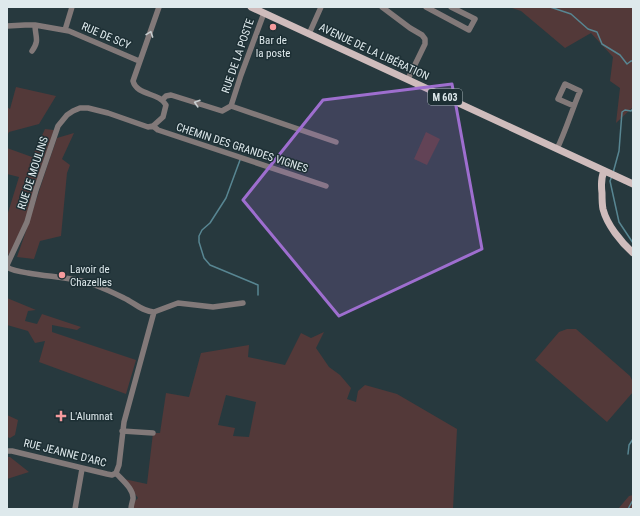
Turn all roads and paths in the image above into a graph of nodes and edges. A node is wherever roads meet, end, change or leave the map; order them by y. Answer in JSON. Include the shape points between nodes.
{"nodes":[{"id":1,"x":72,"y":7,"type":"edge"},
{"id":2,"x":159,"y":7,"type":"edge"},
{"id":3,"x":251,"y":7,"type":"edge"},
{"id":4,"x":321,"y":7,"type":"edge"},
{"id":5,"x":382,"y":7,"type":"edge"},
{"id":6,"x":426,"y":7,"type":"edge"},
{"id":7,"x":452,"y":7,"type":"edge"},
{"id":8,"x":264,"y":13,"type":"junction"},
{"id":9,"x":34,"y":25,"type":"junction"},
{"id":10,"x":7,"y":26,"type":"edge"},
{"id":11,"x":65,"y":30,"type":"junction"},
{"id":12,"x":309,"y":34,"type":"junction"},
{"id":13,"x":32,"y":51,"type":"dead end"},
{"id":14,"x":140,"y":61,"type":"junction"},
{"id":15,"x":408,"y":79,"type":"junction"},
{"id":16,"x":162,"y":100,"type":"junction"},
{"id":17,"x":231,"y":106,"type":"junction"},
{"id":18,"x":574,"y":106,"type":"dead end"},
{"id":19,"x":153,"y":126,"type":"junction"},
{"id":20,"x":336,"y":142,"type":"dead end"},
{"id":21,"x":557,"y":149,"type":"junction"},
{"id":22,"x":605,"y":171,"type":"junction"},
{"id":23,"x":633,"y":184,"type":"edge"},
{"id":24,"x":326,"y":186,"type":"dead end"},
{"id":25,"x":633,"y":253,"type":"edge"},
{"id":26,"x":7,"y":266,"type":"edge"},
{"id":27,"x":242,"y":303,"type":"dead end"},
{"id":28,"x":154,"y":312,"type":"junction"},
{"id":29,"x":122,"y":431,"type":"junction"},
{"id":30,"x":153,"y":433,"type":"dead end"},
{"id":31,"x":7,"y":451,"type":"edge"},
{"id":32,"x":82,"y":469,"type":"junction"},
{"id":33,"x":116,"y":473,"type":"junction"},
{"id":34,"x":75,"y":509,"type":"edge"},
{"id":35,"x":131,"y":509,"type":"edge"}],
"edges":[{"from":1,"to":11,"type":"street","name":"RUE DE SCY"},
{"from":14,"to":2,"type":"street","one_way":true},
{"from":3,"to":8,"type":"main road","number":"M 603"},
{"from":4,"to":12,"type":"street"},
{"from":5,"to":15,"type":"street","via":[[425,39]]},
{"from":6,"to":7,"type":"street","via":[[469,30],[475,19]]},
{"from":8,"to":12,"type":"main road","name":"AVENUE DE LA LIBÉRATION","number":"M 603"},
{"from":8,"to":17,"type":"street","name":"RUE DE LA POSTE"},
{"from":9,"to":10,"type":"street"},
{"from":9,"to":11,"type":"street"},
{"from":9,"to":13,"type":"street","via":[[37,37]]},
{"from":11,"to":14,"type":"street","name":"RUE DE SCY"},
{"from":12,"to":15,"type":"main road","name":"AVENUE DE LA LIBÉRATION","number":"M 603"},
{"from":14,"to":16,"type":"street","via":[[133,78],[134,85]]},
{"from":15,"to":21,"type":"main road","name":"AVENUE DE LA LIBÉRATION","number":"M 603"},
{"from":17,"to":16,"type":"street","one_way":true,"via":[[222,111],[171,95]]},
{"from":16,"to":19,"type":"street","via":[[166,105],[166,111],[160,122]]},
{"from":17,"to":20,"type":"street"},
{"from":18,"to":21,"type":"street"},
{"from":19,"to":24,"type":"street","name":"CHEMIN DES GRANDES VIGNES","via":[[158,130]]},
{"from":19,"to":26,"type":"street","name":"RUE DE MOULINS","via":[[148,127],[88,108],[80,108],[67,115],[57,130],[28,222]]},
{"from":21,"to":22,"type":"main road","name":"AVENUE DE LA LIBÉRATION","number":"M 603"},
{"from":22,"to":23,"type":"main road","number":"M 603"},
{"from":22,"to":25,"type":"main road","via":[[601,186],[604,212],[616,234]]},
{"from":26,"to":28,"type":"street","via":[[14,271],[92,284]]},
{"from":27,"to":28,"type":"street","via":[[213,307],[178,303]]},
{"from":28,"to":29,"type":"street","name":"RUE JEANNE D'ARC"},
{"from":29,"to":30,"type":"street"},
{"from":29,"to":33,"type":"street","name":"RUE JEANNE D'ARC"},
{"from":31,"to":32,"type":"street","name":"RUE JEANNE D'ARC"},
{"from":32,"to":33,"type":"street","name":"RUE JEANNE D'ARC","via":[[112,475]]},
{"from":32,"to":34,"type":"street"},
{"from":33,"to":35,"type":"street","via":[[129,487],[133,498]]}]}
